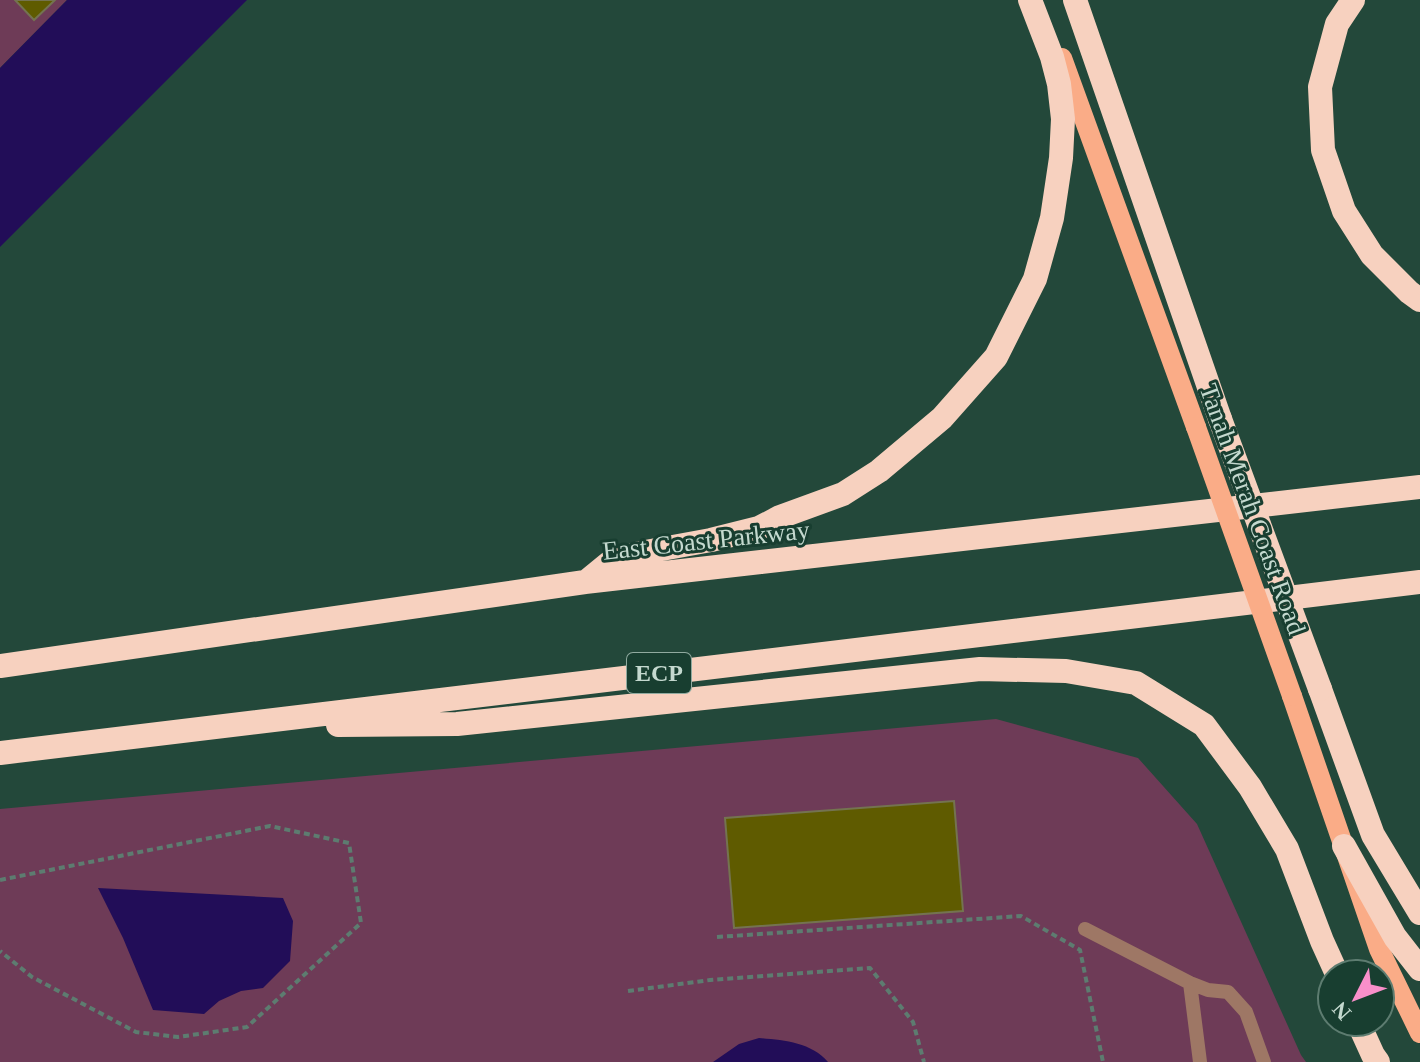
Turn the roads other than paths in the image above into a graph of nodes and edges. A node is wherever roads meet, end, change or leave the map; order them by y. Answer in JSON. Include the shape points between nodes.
{"nodes":[{"id":1,"x":1030,"y":0,"type":"edge"},
{"id":2,"x":1041,"y":0,"type":"edge"},
{"id":3,"x":1075,"y":0,"type":"edge"},
{"id":4,"x":1353,"y":0,"type":"edge"},
{"id":5,"x":1420,"y":300,"type":"edge"},
{"id":6,"x":1420,"y":487,"type":"edge"},
{"id":7,"x":585,"y":582,"type":"junction"},
{"id":8,"x":1420,"y":582,"type":"edge"},
{"id":9,"x":0,"y":666,"type":"edge"},
{"id":10,"x":216,"y":726,"type":"junction"},
{"id":11,"x":0,"y":753,"type":"edge"},
{"id":12,"x":1344,"y":846,"type":"junction"},
{"id":13,"x":1420,"y":913,"type":"edge"},
{"id":14,"x":1085,"y":929,"type":"dead end"},
{"id":15,"x":1330,"y":958,"type":"edge"},
{"id":16,"x":1420,"y":969,"type":"edge"},
{"id":17,"x":1190,"y":983,"type":"junction"},
{"id":18,"x":1420,"y":1033,"type":"edge"},
{"id":19,"x":1365,"y":1038,"type":"edge"},
{"id":20,"x":1200,"y":1062,"type":"edge"},
{"id":21,"x":1264,"y":1062,"type":"edge"},
{"id":22,"x":1378,"y":1062,"type":"edge"}],
"edges":[{"from":1,"to":7,"type":"highway","via":[[1059,84],[1061,158],[1035,279],[996,357],[942,418],[843,494],[759,528],[609,563]]},
{"from":2,"to":12,"type":"main road","name":"Tanah Merah Coast Road","bridge":true},
{"from":3,"to":13,"type":"highway","bridge":true,"via":[[1220,419],[1373,835]]},
{"from":4,"to":5,"type":"highway","via":[[1337,24],[1320,87],[1323,150],[1344,211],[1372,255]]},
{"from":6,"to":7,"type":"highway","name":"East Coast Parkway"},
{"from":7,"to":9,"type":"highway","name":"East Coast Parkway"},
{"from":8,"to":10,"type":"highway","number":"ECP"},
{"from":10,"to":11,"type":"highway","number":"ECP"},
{"from":10,"to":15,"type":"highway","via":[[457,724],[980,669],[1066,671],[1136,683],[1204,725],[1250,787],[1287,849]]},
{"from":12,"to":16,"type":"highway","via":[[1395,937]]},
{"from":12,"to":18,"type":"main road","name":"Tanah Merah Coast Road","via":[[1379,949]]},
{"from":14,"to":17,"type":"lane"},
{"from":17,"to":20,"type":"lane"},
{"from":17,"to":21,"type":"lane","via":[[1228,992],[1246,1012]]},
{"from":19,"to":22,"type":"highway"}]}
